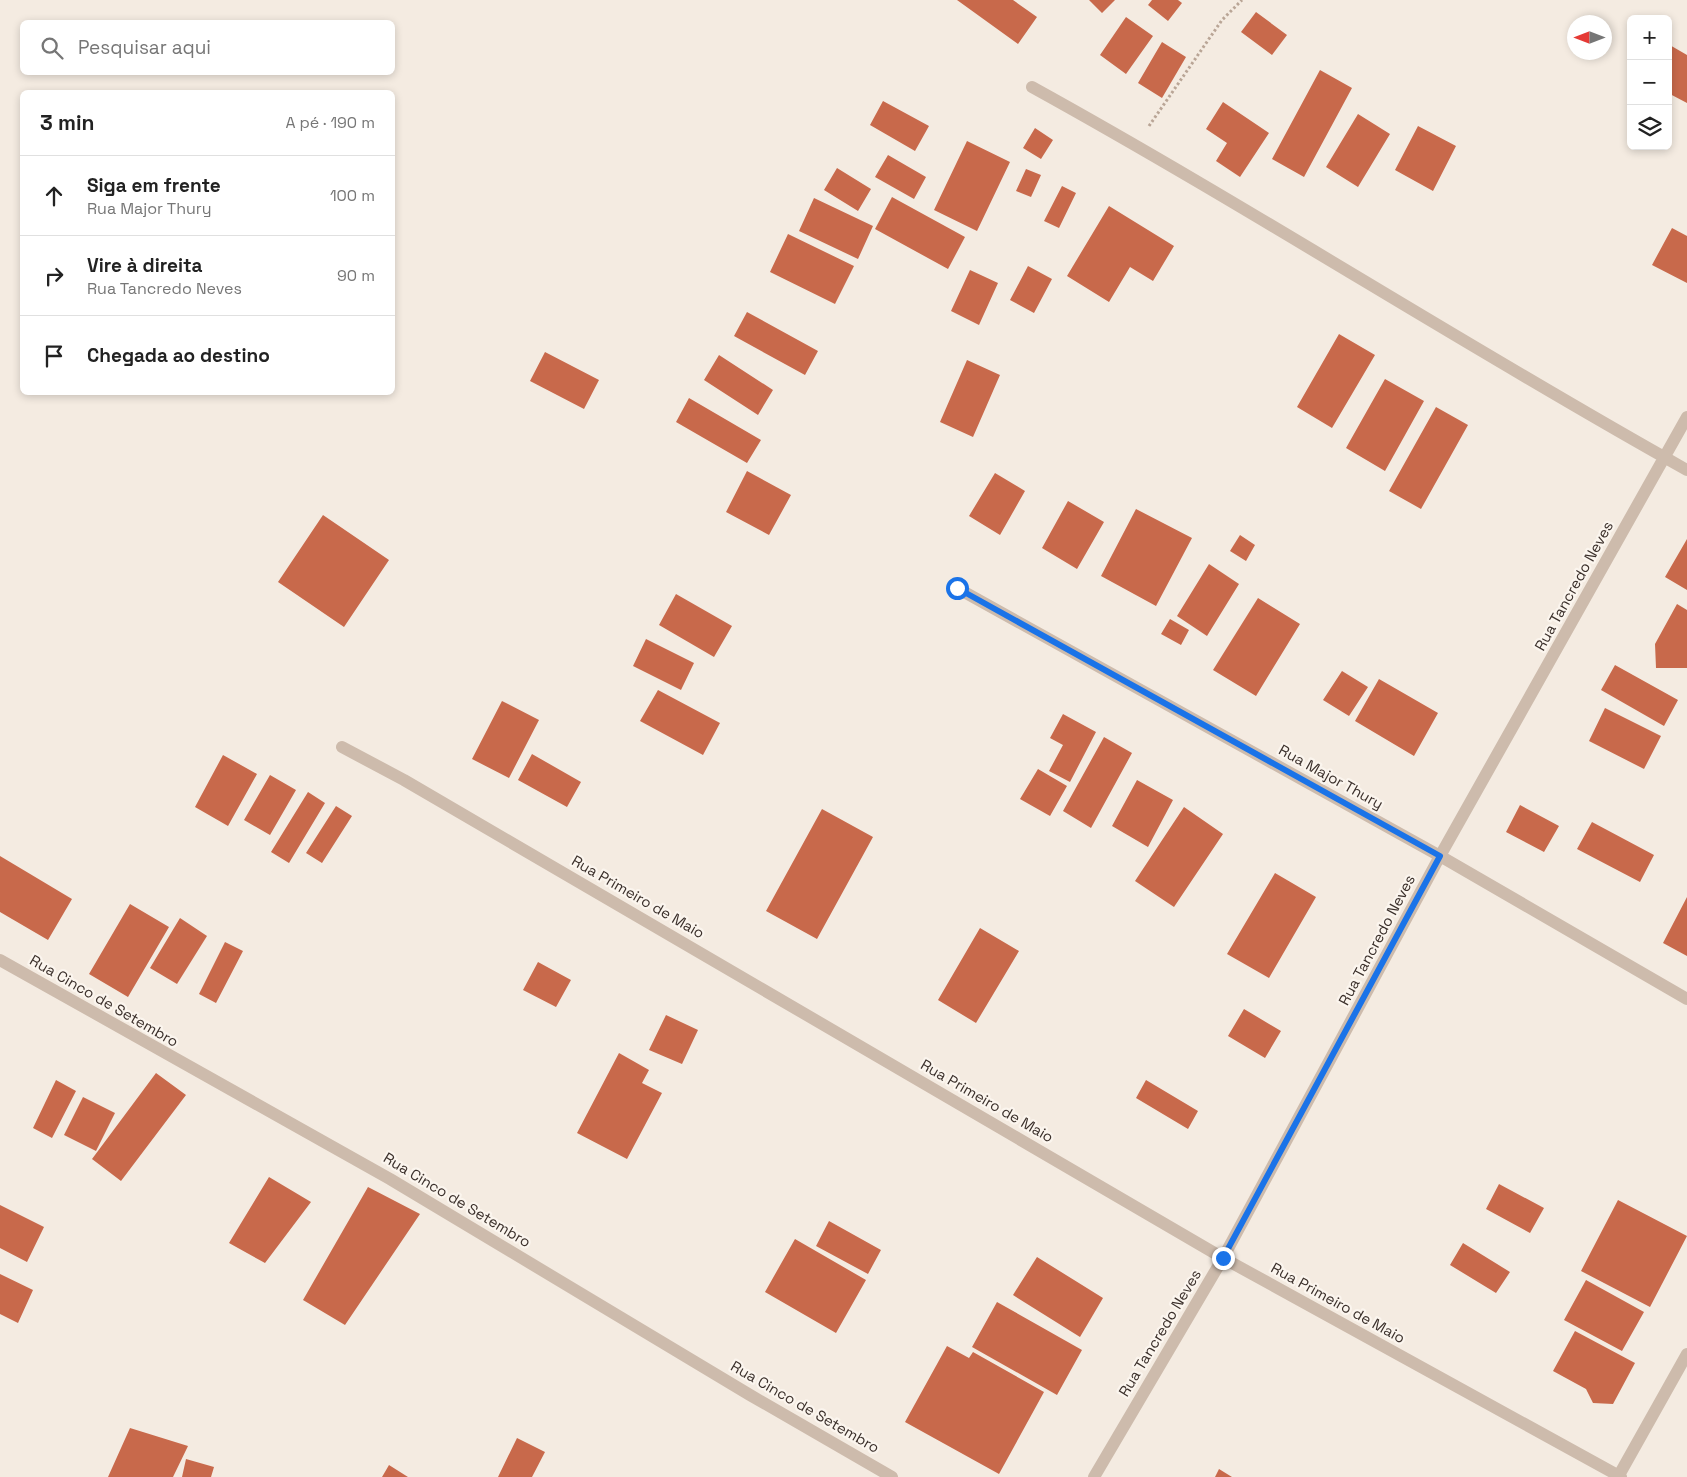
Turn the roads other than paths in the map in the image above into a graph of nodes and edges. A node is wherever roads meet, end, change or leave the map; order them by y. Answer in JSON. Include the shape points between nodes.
{"nodes":[{"id":1,"x":1032,"y":87,"type":"dead end"},
{"id":2,"x":1687,"y":417,"type":"edge"},
{"id":3,"x":1665,"y":458,"type":"junction"},
{"id":4,"x":1687,"y":470,"type":"edge"},
{"id":5,"x":957,"y":588,"type":"dead end"},
{"id":6,"x":342,"y":747,"type":"dead end"},
{"id":7,"x":1440,"y":856,"type":"junction"},
{"id":8,"x":0,"y":960,"type":"edge"},
{"id":9,"x":1687,"y":999,"type":"edge"},
{"id":10,"x":1223,"y":1258,"type":"junction"},
{"id":11,"x":1687,"y":1354,"type":"edge"},
{"id":12,"x":892,"y":1477,"type":"edge"},
{"id":13,"x":1094,"y":1477,"type":"edge"},
{"id":14,"x":1619,"y":1477,"type":"edge"}],
"edges":[{"from":1,"to":3,"type":"street","via":[[1136,145]]},
{"from":2,"to":3,"type":"street","name":"Rua Tancredo Neves"},
{"from":3,"to":4,"type":"street"},
{"from":3,"to":7,"type":"street","name":"Rua Tancredo Neves"},
{"from":5,"to":7,"type":"street","name":"Rua Major Thury"},
{"from":6,"to":10,"type":"street","name":"Rua Primeiro de Maio","via":[[422,790]]},
{"from":7,"to":9,"type":"street","name":"Rua Major Thury"},
{"from":7,"to":10,"type":"street","name":"Rua Tancredo Neves"},
{"from":8,"to":12,"type":"street","name":"Rua Cinco de Setembro","via":[[390,1179]]},
{"from":10,"to":13,"type":"street","name":"Rua Tancredo Neves"},
{"from":10,"to":14,"type":"street","name":"Rua Primeiro de Maio"},
{"from":11,"to":14,"type":"street"}]}
